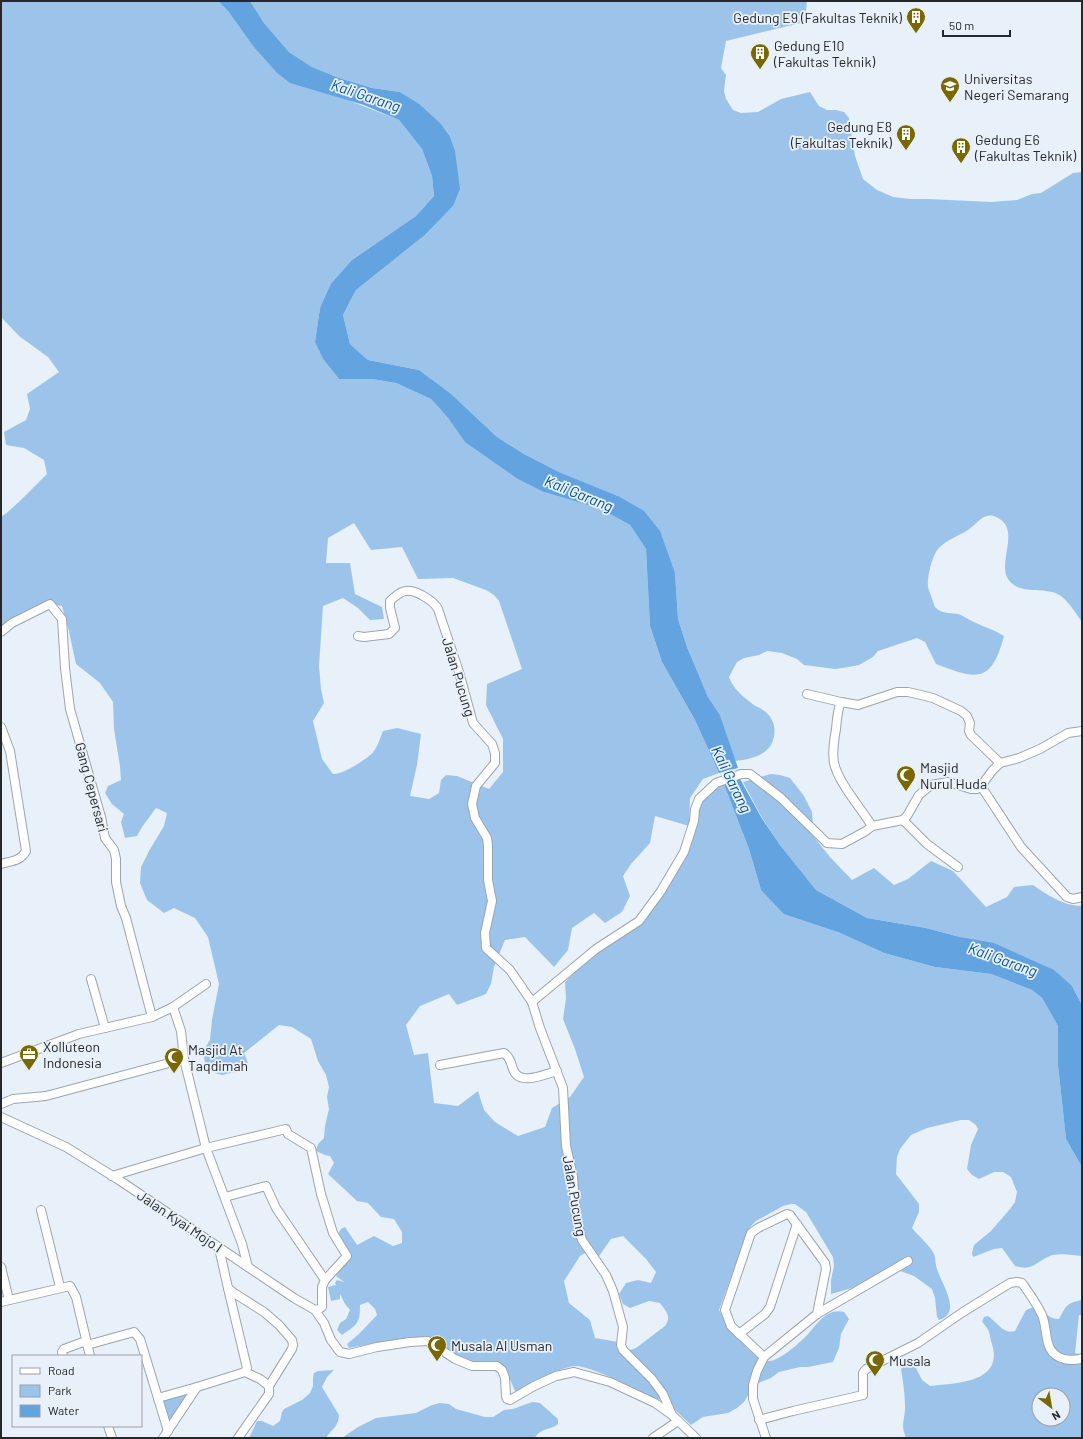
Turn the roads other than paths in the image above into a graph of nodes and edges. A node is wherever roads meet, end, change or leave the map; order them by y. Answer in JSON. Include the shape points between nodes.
{"nodes":[{"id":1,"x":1,"y":632,"type":"edge"},
{"id":2,"x":358,"y":636,"type":"dead end"},
{"id":3,"x":807,"y":694,"type":"dead end"},
{"id":4,"x":841,"y":702,"type":"junction"},
{"id":5,"x":1,"y":727,"type":"edge"},
{"id":6,"x":1082,"y":731,"type":"edge"},
{"id":7,"x":10,"y":751,"type":"junction"},
{"id":8,"x":1,"y":754,"type":"edge"},
{"id":9,"x":1000,"y":763,"type":"junction"},
{"id":10,"x":981,"y":786,"type":"junction"},
{"id":11,"x":903,"y":820,"type":"junction"},
{"id":12,"x":872,"y":826,"type":"junction"},
{"id":13,"x":1,"y":864,"type":"edge"},
{"id":14,"x":958,"y":868,"type":"dead end"},
{"id":15,"x":1082,"y":897,"type":"edge"},
{"id":16,"x":90,"y":979,"type":"dead end"},
{"id":17,"x":206,"y":984,"type":"dead end"},
{"id":18,"x":532,"y":1002,"type":"junction"},
{"id":19,"x":173,"y":1007,"type":"junction"},
{"id":20,"x":152,"y":1017,"type":"junction"},
{"id":21,"x":105,"y":1028,"type":"junction"},
{"id":22,"x":184,"y":1059,"type":"junction"},
{"id":23,"x":1,"y":1064,"type":"edge"},
{"id":24,"x":440,"y":1065,"type":"dead end"},
{"id":25,"x":556,"y":1071,"type":"junction"},
{"id":26,"x":1,"y":1104,"type":"edge"},
{"id":27,"x":1,"y":1117,"type":"edge"},
{"id":28,"x":206,"y":1148,"type":"junction"},
{"id":29,"x":112,"y":1176,"type":"junction"},
{"id":30,"x":225,"y":1197,"type":"junction"},
{"id":31,"x":41,"y":1210,"type":"dead end"},
{"id":32,"x":797,"y":1224,"type":"junction"},
{"id":33,"x":219,"y":1248,"type":"junction"},
{"id":34,"x":908,"y":1261,"type":"dead end"},
{"id":35,"x":1,"y":1267,"type":"edge"},
{"id":36,"x":248,"y":1267,"type":"junction"},
{"id":37,"x":325,"y":1280,"type":"junction"},
{"id":38,"x":60,"y":1287,"type":"junction"},
{"id":39,"x":228,"y":1288,"type":"junction"},
{"id":40,"x":5,"y":1301,"type":"edge"},
{"id":41,"x":315,"y":1310,"type":"junction"},
{"id":42,"x":816,"y":1314,"type":"junction"},
{"id":43,"x":739,"y":1334,"type":"junction"},
{"id":44,"x":86,"y":1343,"type":"junction"},
{"id":45,"x":63,"y":1355,"type":"edge"},
{"id":46,"x":90,"y":1355,"type":"edge"},
{"id":47,"x":764,"y":1356,"type":"junction"},
{"id":48,"x":1082,"y":1358,"type":"edge"},
{"id":49,"x":245,"y":1372,"type":"junction"},
{"id":50,"x":269,"y":1386,"type":"junction"},
{"id":51,"x":197,"y":1387,"type":"junction"},
{"id":52,"x":158,"y":1398,"type":"junction"},
{"id":53,"x":675,"y":1418,"type":"junction"},
{"id":54,"x":759,"y":1420,"type":"junction"},
{"id":55,"x":108,"y":1427,"type":"edge"},
{"id":56,"x":166,"y":1435,"type":"edge"},
{"id":57,"x":112,"y":1438,"type":"edge"},
{"id":58,"x":238,"y":1438,"type":"edge"},
{"id":59,"x":653,"y":1438,"type":"edge"},
{"id":60,"x":696,"y":1438,"type":"edge"},
{"id":61,"x":766,"y":1438,"type":"edge"}],
"edges":[{"from":1,"to":20,"type":"street","name":"Gang Cepersari","via":[[12,623],[50,604],[62,620],[70,709],[102,817],[105,838],[114,850],[121,906]]},
{"from":2,"to":18,"type":"street","name":"Jalan Pucung","via":[[389,634],[395,628],[390,601],[405,590],[414,591],[436,605],[473,723],[492,744],[495,753],[495,763],[476,786],[472,804],[475,818],[488,846],[488,880],[492,901],[485,945],[510,970]]},
{"from":3,"to":4,"type":"street"},
{"from":4,"to":9,"type":"street","via":[[858,705],[897,692],[933,698],[967,716],[971,735]]},
{"from":4,"to":12,"type":"street","via":[[834,744],[835,765],[845,787]]},
{"from":5,"to":7,"type":"street"},
{"from":6,"to":9,"type":"street","via":[[1068,733],[1040,749]]},
{"from":7,"to":8,"type":"street"},
{"from":7,"to":13,"type":"street","via":[[26,851],[20,859]]},
{"from":9,"to":10,"type":"street"},
{"from":10,"to":11,"type":"street","via":[[971,789],[948,782],[931,785],[919,795]]},
{"from":10,"to":15,"type":"street","via":[[1021,848],[1067,897]]},
{"from":11,"to":12,"type":"street"},
{"from":11,"to":14,"type":"street","via":[[927,844]]},
{"from":12,"to":18,"type":"street","via":[[842,844],[827,843],[798,814],[750,774],[741,774],[716,783],[699,799],[684,852],[661,891],[639,921],[596,950]]},
{"from":16,"to":21,"type":"street"},
{"from":17,"to":19,"type":"street"},
{"from":18,"to":25,"type":"street","name":"Jalan Pucung"},
{"from":19,"to":20,"type":"street"},
{"from":19,"to":22,"type":"street","name":"Jalan Kyai Mojo I"},
{"from":20,"to":21,"type":"street"},
{"from":21,"to":23,"type":"street","via":[[79,1034]]},
{"from":22,"to":26,"type":"street","via":[[46,1096],[14,1099]]},
{"from":22,"to":28,"type":"street","name":"Jalan Kyai Mojo I"},
{"from":24,"to":25,"type":"street","via":[[504,1053],[517,1076],[533,1078]]},
{"from":25,"to":53,"type":"street","name":"Jalan Pucung","via":[[564,1091],[566,1146],[576,1218],[582,1240],[606,1275],[613,1291],[623,1327],[623,1350],[652,1379]]},
{"from":27,"to":29,"type":"street","name":"Jalan Kyai Mojo I","via":[[66,1147]]},
{"from":28,"to":29,"type":"street","name":"Jalan Kyai Mojo I"},
{"from":28,"to":30,"type":"street","name":"Jalan Kyai Mojo I"},
{"from":28,"to":37,"type":"street","name":"Jalan Kyai Mojo I","via":[[286,1129],[288,1134],[311,1148],[333,1234],[347,1256]]},
{"from":29,"to":33,"type":"street","name":"Jalan Kyai Mojo I"},
{"from":30,"to":36,"type":"street","name":"Jalan Kyai Mojo I"},
{"from":30,"to":37,"type":"street","via":[[266,1186],[276,1208]]},
{"from":31,"to":38,"type":"street"},
{"from":32,"to":42,"type":"street","via":[[826,1263]]},
{"from":32,"to":43,"type":"street","via":[[770,1307]]},
{"from":32,"to":43,"type":"street","via":[[787,1214],[751,1233],[725,1310],[731,1326]]},
{"from":33,"to":36,"type":"street","name":"Jalan Kyai Mojo I"},
{"from":33,"to":39,"type":"street"},
{"from":34,"to":42,"type":"street"},
{"from":35,"to":40,"type":"street"},
{"from":36,"to":41,"type":"street","name":"Jalan Kyai Mojo I"},
{"from":37,"to":41,"type":"street","via":[[322,1287],[322,1307]]},
{"from":38,"to":40,"type":"street"},
{"from":38,"to":44,"type":"street","via":[[70,1286],[75,1293]]},
{"from":39,"to":49,"type":"street","via":[[247,1368]]},
{"from":39,"to":50,"type":"street","via":[[264,1312],[292,1340],[292,1349]]},
{"from":41,"to":53,"type":"street","name":"Jalan Kyai Mojo I","via":[[340,1352],[349,1354],[377,1347],[428,1341],[455,1359],[472,1366],[496,1366],[502,1370],[506,1396],[510,1400],[556,1376],[574,1372],[610,1382],[655,1403]]},
{"from":42,"to":47,"type":"street"},
{"from":43,"to":47,"type":"street"},
{"from":44,"to":45,"type":"street","via":[[64,1349]]},
{"from":44,"to":46,"type":"street"},
{"from":44,"to":52,"type":"street","via":[[136,1333]]},
{"from":47,"to":54,"type":"street","via":[[753,1385],[752,1399]]},
{"from":48,"to":54,"type":"street","via":[[1076,1360],[1053,1354],[1042,1315],[1034,1301],[1022,1283],[1010,1283],[918,1343],[866,1369],[863,1373],[863,1395]]},
{"from":49,"to":50,"type":"street"},
{"from":49,"to":51,"type":"street"},
{"from":50,"to":58,"type":"street","via":[[269,1394]]},
{"from":51,"to":52,"type":"street"},
{"from":51,"to":56,"type":"street"},
{"from":52,"to":56,"type":"street"},
{"from":53,"to":59,"type":"street"},
{"from":53,"to":60,"type":"street"},
{"from":54,"to":61,"type":"street"},
{"from":55,"to":57,"type":"street"}]}
